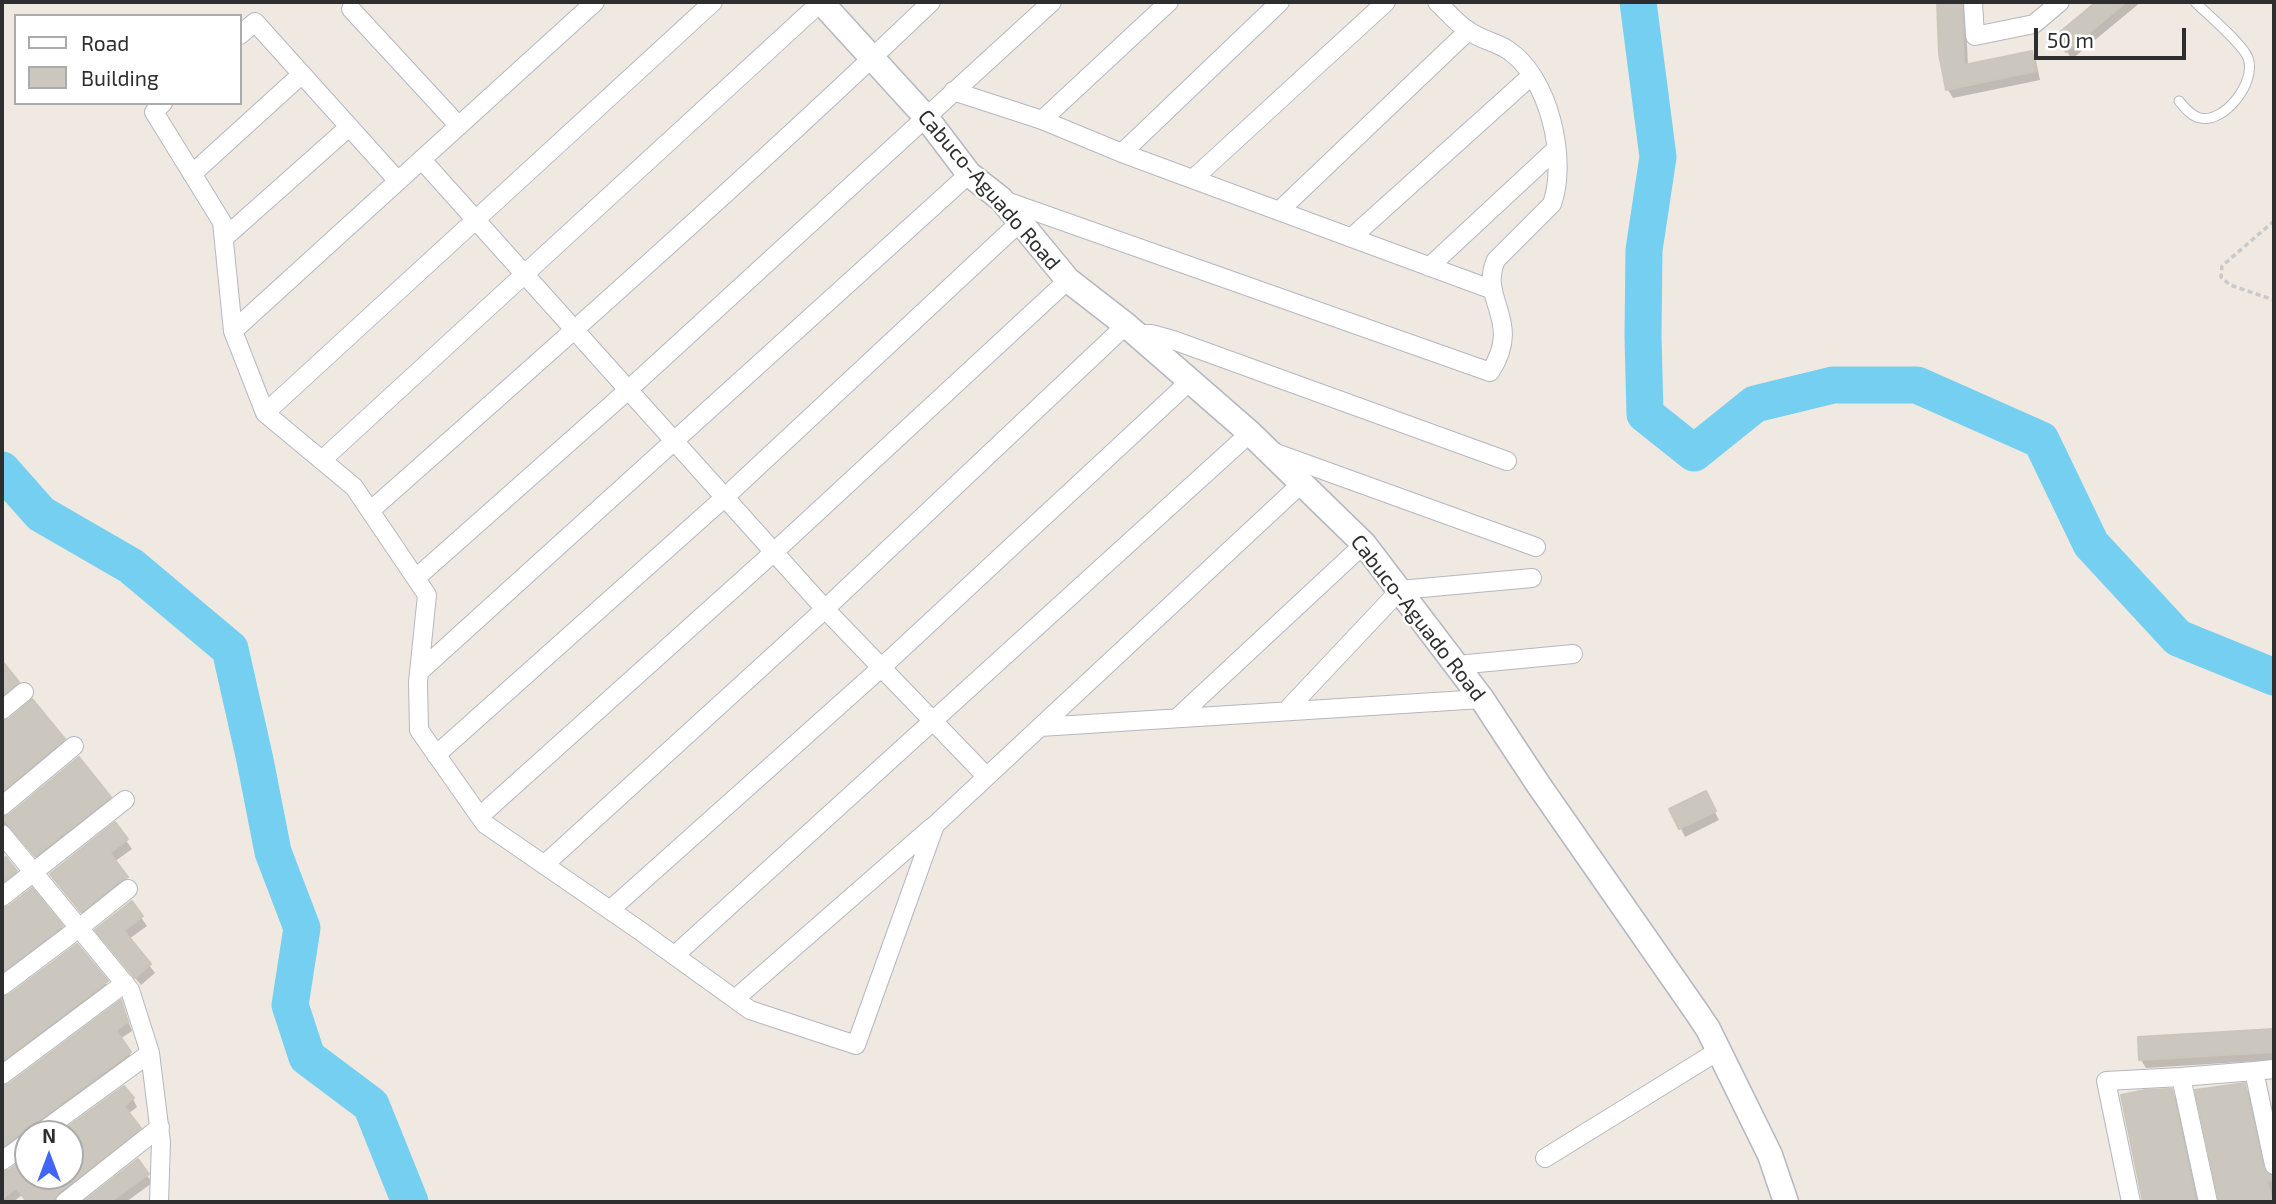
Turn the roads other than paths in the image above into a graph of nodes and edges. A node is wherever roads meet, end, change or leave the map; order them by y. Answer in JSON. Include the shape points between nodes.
{"nodes":[{"id":1,"x":596,"y":2,"type":"edge"},
{"id":2,"x":713,"y":2,"type":"edge"},
{"id":3,"x":821,"y":2,"type":"edge"},
{"id":4,"x":932,"y":2,"type":"edge"},
{"id":5,"x":1052,"y":2,"type":"edge"},
{"id":6,"x":1169,"y":2,"type":"edge"},
{"id":7,"x":1280,"y":2,"type":"edge"},
{"id":8,"x":1386,"y":2,"type":"edge"},
{"id":9,"x":1437,"y":2,"type":"edge"},
{"id":10,"x":1973,"y":2,"type":"edge"},
{"id":11,"x":2060,"y":2,"type":"edge"},
{"id":12,"x":2195,"y":2,"type":"edge"},
{"id":13,"x":351,"y":9,"type":"dead end"},
{"id":14,"x":1468,"y":31,"type":"junction"},
{"id":15,"x":242,"y":33,"type":"edge"},
{"id":16,"x":873,"y":58,"type":"junction"},
{"id":17,"x":302,"y":74,"type":"junction"},
{"id":18,"x":1531,"y":76,"type":"junction"},
{"id":19,"x":953,"y":91,"type":"junction"},
{"id":20,"x":2179,"y":101,"type":"dead end"},
{"id":21,"x":161,"y":105,"type":"edge"},
{"id":22,"x":925,"y":116,"type":"junction"},
{"id":23,"x":1042,"y":120,"type":"junction"},
{"id":24,"x":459,"y":126,"type":"junction"},
{"id":25,"x":349,"y":127,"type":"junction"},
{"id":26,"x":1556,"y":149,"type":"junction"},
{"id":27,"x":1122,"y":153,"type":"junction"},
{"id":28,"x":422,"y":160,"type":"junction"},
{"id":29,"x":192,"y":174,"type":"junction"},
{"id":30,"x":969,"y":174,"type":"junction"},
{"id":31,"x":1193,"y":179,"type":"junction"},
{"id":32,"x":398,"y":181,"type":"junction"},
{"id":33,"x":1000,"y":199,"type":"junction"},
{"id":34,"x":1279,"y":211,"type":"junction"},
{"id":35,"x":475,"y":220,"type":"junction"},
{"id":36,"x":1019,"y":223,"type":"junction"},
{"id":37,"x":223,"y":238,"type":"junction"},
{"id":38,"x":1351,"y":238,"type":"junction"},
{"id":39,"x":1429,"y":267,"type":"junction"},
{"id":40,"x":524,"y":275,"type":"junction"},
{"id":41,"x":1068,"y":280,"type":"junction"},
{"id":42,"x":1493,"y":290,"type":"junction"},
{"id":43,"x":1130,"y":330,"type":"junction"},
{"id":44,"x":233,"y":331,"type":"junction"},
{"id":45,"x":574,"y":331,"type":"junction"},
{"id":46,"x":1190,"y":381,"type":"junction"},
{"id":47,"x":627,"y":391,"type":"junction"},
{"id":48,"x":265,"y":413,"type":"junction"},
{"id":49,"x":1250,"y":433,"type":"junction"},
{"id":50,"x":674,"y":442,"type":"junction"},
{"id":51,"x":1269,"y":451,"type":"junction"},
{"id":52,"x":322,"y":460,"type":"junction"},
{"id":53,"x":1507,"y":461,"type":"dead end"},
{"id":54,"x":1301,"y":484,"type":"junction"},
{"id":55,"x":724,"y":498,"type":"junction"},
{"id":56,"x":370,"y":511,"type":"junction"},
{"id":57,"x":1364,"y":544,"type":"junction"},
{"id":58,"x":1536,"y":547,"type":"dead end"},
{"id":59,"x":774,"y":552,"type":"junction"},
{"id":60,"x":416,"y":578,"type":"junction"},
{"id":61,"x":1532,"y":578,"type":"dead end"},
{"id":62,"x":1400,"y":590,"type":"junction"},
{"id":63,"x":825,"y":609,"type":"junction"},
{"id":64,"x":1573,"y":654,"type":"dead end"},
{"id":65,"x":1457,"y":665,"type":"junction"},
{"id":66,"x":882,"y":667,"type":"junction"},
{"id":67,"x":419,"y":672,"type":"junction"},
{"id":68,"x":24,"y":692,"type":"dead end"},
{"id":69,"x":1482,"y":699,"type":"junction"},
{"id":70,"x":2,"y":710,"type":"edge"},
{"id":71,"x":1286,"y":711,"type":"junction"},
{"id":72,"x":1177,"y":718,"type":"junction"},
{"id":73,"x":934,"y":721,"type":"junction"},
{"id":74,"x":1040,"y":727,"type":"junction"},
{"id":75,"x":74,"y":746,"type":"dead end"},
{"id":76,"x":436,"y":755,"type":"junction"},
{"id":77,"x":986,"y":776,"type":"junction"},
{"id":78,"x":125,"y":800,"type":"dead end"},
{"id":79,"x":2,"y":806,"type":"edge"},
{"id":80,"x":480,"y":816,"type":"junction"},
{"id":81,"x":935,"y":825,"type":"junction"},
{"id":82,"x":2,"y":834,"type":"edge"},
{"id":83,"x":544,"y":865,"type":"junction"},
{"id":84,"x":34,"y":873,"type":"junction"},
{"id":85,"x":128,"y":888,"type":"dead end"},
{"id":86,"x":2,"y":897,"type":"edge"},
{"id":87,"x":610,"y":910,"type":"junction"},
{"id":88,"x":79,"y":928,"type":"junction"},
{"id":89,"x":675,"y":956,"type":"junction"},
{"id":90,"x":125,"y":983,"type":"junction"},
{"id":91,"x":2,"y":986,"type":"edge"},
{"id":92,"x":735,"y":999,"type":"junction"},
{"id":93,"x":1718,"y":1051,"type":"junction"},
{"id":94,"x":150,"y":1053,"type":"junction"},
{"id":95,"x":2274,"y":1069,"type":"edge"},
{"id":96,"x":2254,"y":1070,"type":"junction"},
{"id":97,"x":2,"y":1075,"type":"edge"},
{"id":98,"x":2181,"y":1077,"type":"junction"},
{"id":99,"x":58,"y":1120,"type":"edge"},
{"id":100,"x":160,"y":1127,"type":"junction"},
{"id":101,"x":1545,"y":1158,"type":"dead end"},
{"id":102,"x":2274,"y":1165,"type":"edge"},
{"id":103,"x":65,"y":1202,"type":"edge"},
{"id":104,"x":159,"y":1202,"type":"edge"},
{"id":105,"x":1786,"y":1202,"type":"edge"},
{"id":106,"x":2131,"y":1202,"type":"edge"},
{"id":107,"x":2208,"y":1202,"type":"edge"}],
"edges":[{"from":1,"to":24,"type":"street"},
{"from":2,"to":35,"type":"street"},
{"from":3,"to":16,"type":"street","name":"Cabuco-Aguado Road"},
{"from":3,"to":40,"type":"street"},
{"from":4,"to":16,"type":"street"},
{"from":5,"to":19,"type":"street"},
{"from":6,"to":23,"type":"street"},
{"from":7,"to":27,"type":"street"},
{"from":8,"to":31,"type":"street"},
{"from":9,"to":14,"type":"street"},
{"from":10,"to":11,"type":"street","via":[[1975,36],[2034,24]]},
{"from":12,"to":20,"type":"lane","via":[[2245,51],[2249,74],[2236,101],[2209,118],[2195,116]]},
{"from":13,"to":24,"type":"street"},
{"from":14,"to":18,"type":"street","via":[[1508,50]]},
{"from":14,"to":34,"type":"street"},
{"from":15,"to":17,"type":"street","via":[[255,22]]},
{"from":16,"to":22,"type":"street","name":"Cabuco-Aguado Road"},
{"from":16,"to":45,"type":"street"},
{"from":17,"to":25,"type":"street"},
{"from":17,"to":29,"type":"street"},
{"from":18,"to":26,"type":"street","via":[[1545,98]]},
{"from":18,"to":38,"type":"street"},
{"from":19,"to":22,"type":"street"},
{"from":19,"to":23,"type":"street"},
{"from":21,"to":29,"type":"street","via":[[154,112]]},
{"from":22,"to":30,"type":"street","name":"Cabuco-Aguado Road"},
{"from":22,"to":47,"type":"street"},
{"from":23,"to":27,"type":"street"},
{"from":24,"to":28,"type":"street"},
{"from":25,"to":32,"type":"street"},
{"from":25,"to":37,"type":"street"},
{"from":26,"to":39,"type":"street"},
{"from":26,"to":42,"type":"street","via":[[1557,192],[1552,204],[1496,260],[1491,271]]},
{"from":27,"to":31,"type":"street"},
{"from":28,"to":32,"type":"street"},
{"from":28,"to":35,"type":"street"},
{"from":29,"to":37,"type":"street","via":[[222,222]]},
{"from":30,"to":33,"type":"street","name":"Cabuco-Aguado Road"},
{"from":30,"to":50,"type":"street"},
{"from":31,"to":34,"type":"street"},
{"from":32,"to":44,"type":"street"},
{"from":33,"to":36,"type":"street","name":"Cabuco-Aguado Road"},
{"from":33,"to":42,"type":"street","via":[[1490,372],[1503,347],[1504,332]]},
{"from":34,"to":38,"type":"street"},
{"from":35,"to":40,"type":"street"},
{"from":35,"to":48,"type":"street"},
{"from":36,"to":41,"type":"street","name":"Cabuco-Aguado Road"},
{"from":36,"to":55,"type":"street"},
{"from":37,"to":44,"type":"street"},
{"from":38,"to":39,"type":"street"},
{"from":39,"to":42,"type":"street"},
{"from":40,"to":45,"type":"street"},
{"from":40,"to":52,"type":"street"},
{"from":41,"to":43,"type":"street","name":"Cabuco-Aguado Road"},
{"from":41,"to":59,"type":"street"},
{"from":43,"to":46,"type":"street","name":"Cabuco-Aguado Road"},
{"from":43,"to":53,"type":"street","via":[[1173,340]]},
{"from":43,"to":63,"type":"street"},
{"from":44,"to":48,"type":"street"},
{"from":45,"to":47,"type":"street"},
{"from":45,"to":56,"type":"street"},
{"from":46,"to":49,"type":"street","name":"Cabuco-Aguado Road"},
{"from":46,"to":66,"type":"street"},
{"from":47,"to":50,"type":"street"},
{"from":47,"to":60,"type":"street"},
{"from":48,"to":52,"type":"street"},
{"from":49,"to":51,"type":"street","name":"Cabuco-Aguado Road"},
{"from":49,"to":73,"type":"street"},
{"from":50,"to":55,"type":"street"},
{"from":50,"to":67,"type":"street"},
{"from":51,"to":54,"type":"street","name":"Cabuco-Aguado Road"},
{"from":51,"to":58,"type":"street"},
{"from":52,"to":56,"type":"street","via":[[354,487]]},
{"from":54,"to":57,"type":"street","name":"Cabuco-Aguado Road"},
{"from":54,"to":74,"type":"street"},
{"from":55,"to":59,"type":"street"},
{"from":55,"to":76,"type":"street"},
{"from":56,"to":60,"type":"street"},
{"from":57,"to":62,"type":"street","name":"Cabuco-Aguado Road"},
{"from":57,"to":72,"type":"street"},
{"from":59,"to":63,"type":"street"},
{"from":59,"to":80,"type":"street"},
{"from":60,"to":67,"type":"street","via":[[427,596]]},
{"from":61,"to":62,"type":"street"},
{"from":62,"to":65,"type":"street","name":"Cabuco-Aguado Road"},
{"from":62,"to":71,"type":"street"},
{"from":63,"to":66,"type":"street"},
{"from":63,"to":83,"type":"street"},
{"from":64,"to":65,"type":"street"},
{"from":65,"to":69,"type":"street","name":"Cabuco-Aguado Road"},
{"from":66,"to":73,"type":"street"},
{"from":66,"to":87,"type":"street"},
{"from":67,"to":76,"type":"street","via":[[419,730]]},
{"from":68,"to":70,"type":"street"},
{"from":69,"to":71,"type":"street"},
{"from":69,"to":93,"type":"street","name":"Cabuco-Aguado Road","via":[[1698,1014]]},
{"from":71,"to":72,"type":"street"},
{"from":72,"to":74,"type":"street"},
{"from":73,"to":77,"type":"street"},
{"from":73,"to":89,"type":"street"},
{"from":74,"to":77,"type":"street"},
{"from":75,"to":79,"type":"street"},
{"from":76,"to":80,"type":"street"},
{"from":77,"to":81,"type":"street"},
{"from":78,"to":84,"type":"street"},
{"from":80,"to":83,"type":"street"},
{"from":81,"to":92,"type":"street"},
{"from":81,"to":92,"type":"street","via":[[856,1045],[750,1010]]},
{"from":82,"to":84,"type":"street"},
{"from":83,"to":87,"type":"street"},
{"from":84,"to":86,"type":"street"},
{"from":84,"to":88,"type":"street"},
{"from":85,"to":88,"type":"street"},
{"from":87,"to":89,"type":"street"},
{"from":88,"to":90,"type":"street"},
{"from":88,"to":91,"type":"street"},
{"from":89,"to":92,"type":"street"},
{"from":90,"to":94,"type":"street"},
{"from":90,"to":97,"type":"street"},
{"from":93,"to":101,"type":"street"},
{"from":93,"to":105,"type":"street","name":"Cabuco-Aguado Road","via":[[1770,1155]]},
{"from":94,"to":99,"type":"street"},
{"from":94,"to":100,"type":"street"},
{"from":95,"to":96,"type":"street"},
{"from":96,"to":98,"type":"street"},
{"from":96,"to":102,"type":"street"},
{"from":98,"to":106,"type":"street","via":[[2106,1081]]},
{"from":98,"to":107,"type":"street"},
{"from":100,"to":103,"type":"street"},
{"from":100,"to":104,"type":"street"}]}
